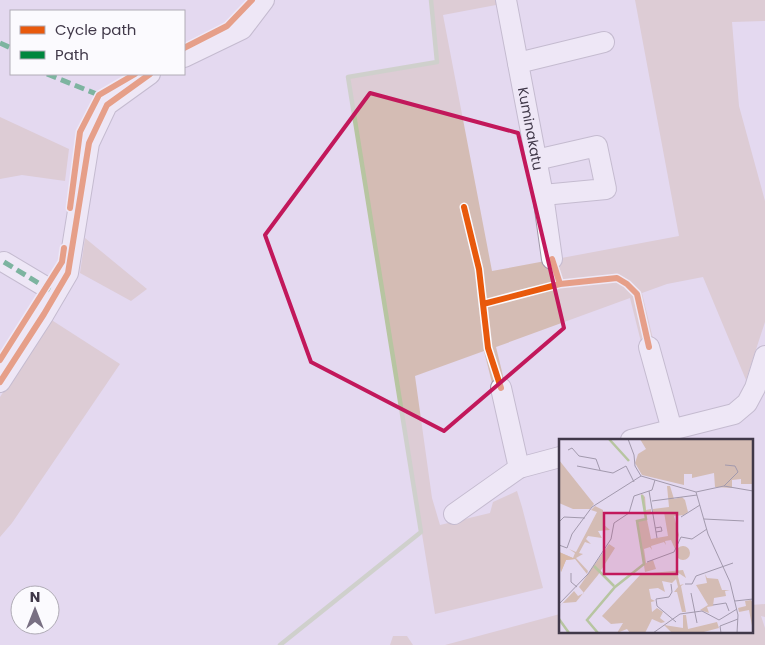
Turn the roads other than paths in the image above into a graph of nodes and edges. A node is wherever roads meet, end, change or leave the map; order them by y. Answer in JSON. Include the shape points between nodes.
{"nodes":[{"id":1,"x":264,"y":0,"type":"edge"},
{"id":2,"x":506,"y":0,"type":"edge"},
{"id":3,"x":604,"y":42,"type":"dead end"},
{"id":4,"x":185,"y":57,"type":"edge"},
{"id":5,"x":518,"y":63,"type":"junction"},
{"id":6,"x":149,"y":75,"type":"edge"},
{"id":7,"x":536,"y":160,"type":"junction"},
{"id":8,"x":543,"y":195,"type":"junction"},
{"id":9,"x":552,"y":259,"type":"dead end"},
{"id":10,"x":4,"y":262,"type":"dead end"},
{"id":11,"x":56,"y":294,"type":"junction"},
{"id":12,"x":650,"y":347,"type":"dead end"},
{"id":13,"x":765,"y":356,"type":"edge"},
{"id":14,"x":0,"y":382,"type":"edge"},
{"id":15,"x":501,"y":388,"type":"dead end"},
{"id":16,"x":672,"y":430,"type":"junction"},
{"id":17,"x":635,"y":439,"type":"edge"},
{"id":18,"x":559,"y":458,"type":"edge"},
{"id":19,"x":519,"y":468,"type":"junction"},
{"id":20,"x":454,"y":514,"type":"dead end"}],
"edges":[{"from":1,"to":4,"type":"street","via":[[242,29]]},
{"from":2,"to":5,"type":"street","name":"Kuminakatu"},
{"from":3,"to":5,"type":"street"},
{"from":5,"to":7,"type":"street","name":"Kuminakatu"},
{"from":6,"to":11,"type":"street","via":[[107,105],[88,143],[68,273]]},
{"from":7,"to":8,"type":"street","name":"Kuminakatu"},
{"from":7,"to":8,"type":"street","via":[[597,146],[606,189]]},
{"from":8,"to":9,"type":"street","name":"Kuminakatu"},
{"from":10,"to":11,"type":"street"},
{"from":11,"to":14,"type":"street"},
{"from":12,"to":16,"type":"street"},
{"from":13,"to":16,"type":"street","via":[[747,403],[734,414]]},
{"from":15,"to":19,"type":"street"},
{"from":16,"to":17,"type":"street"},
{"from":18,"to":19,"type":"street"},
{"from":19,"to":20,"type":"street"}]}
